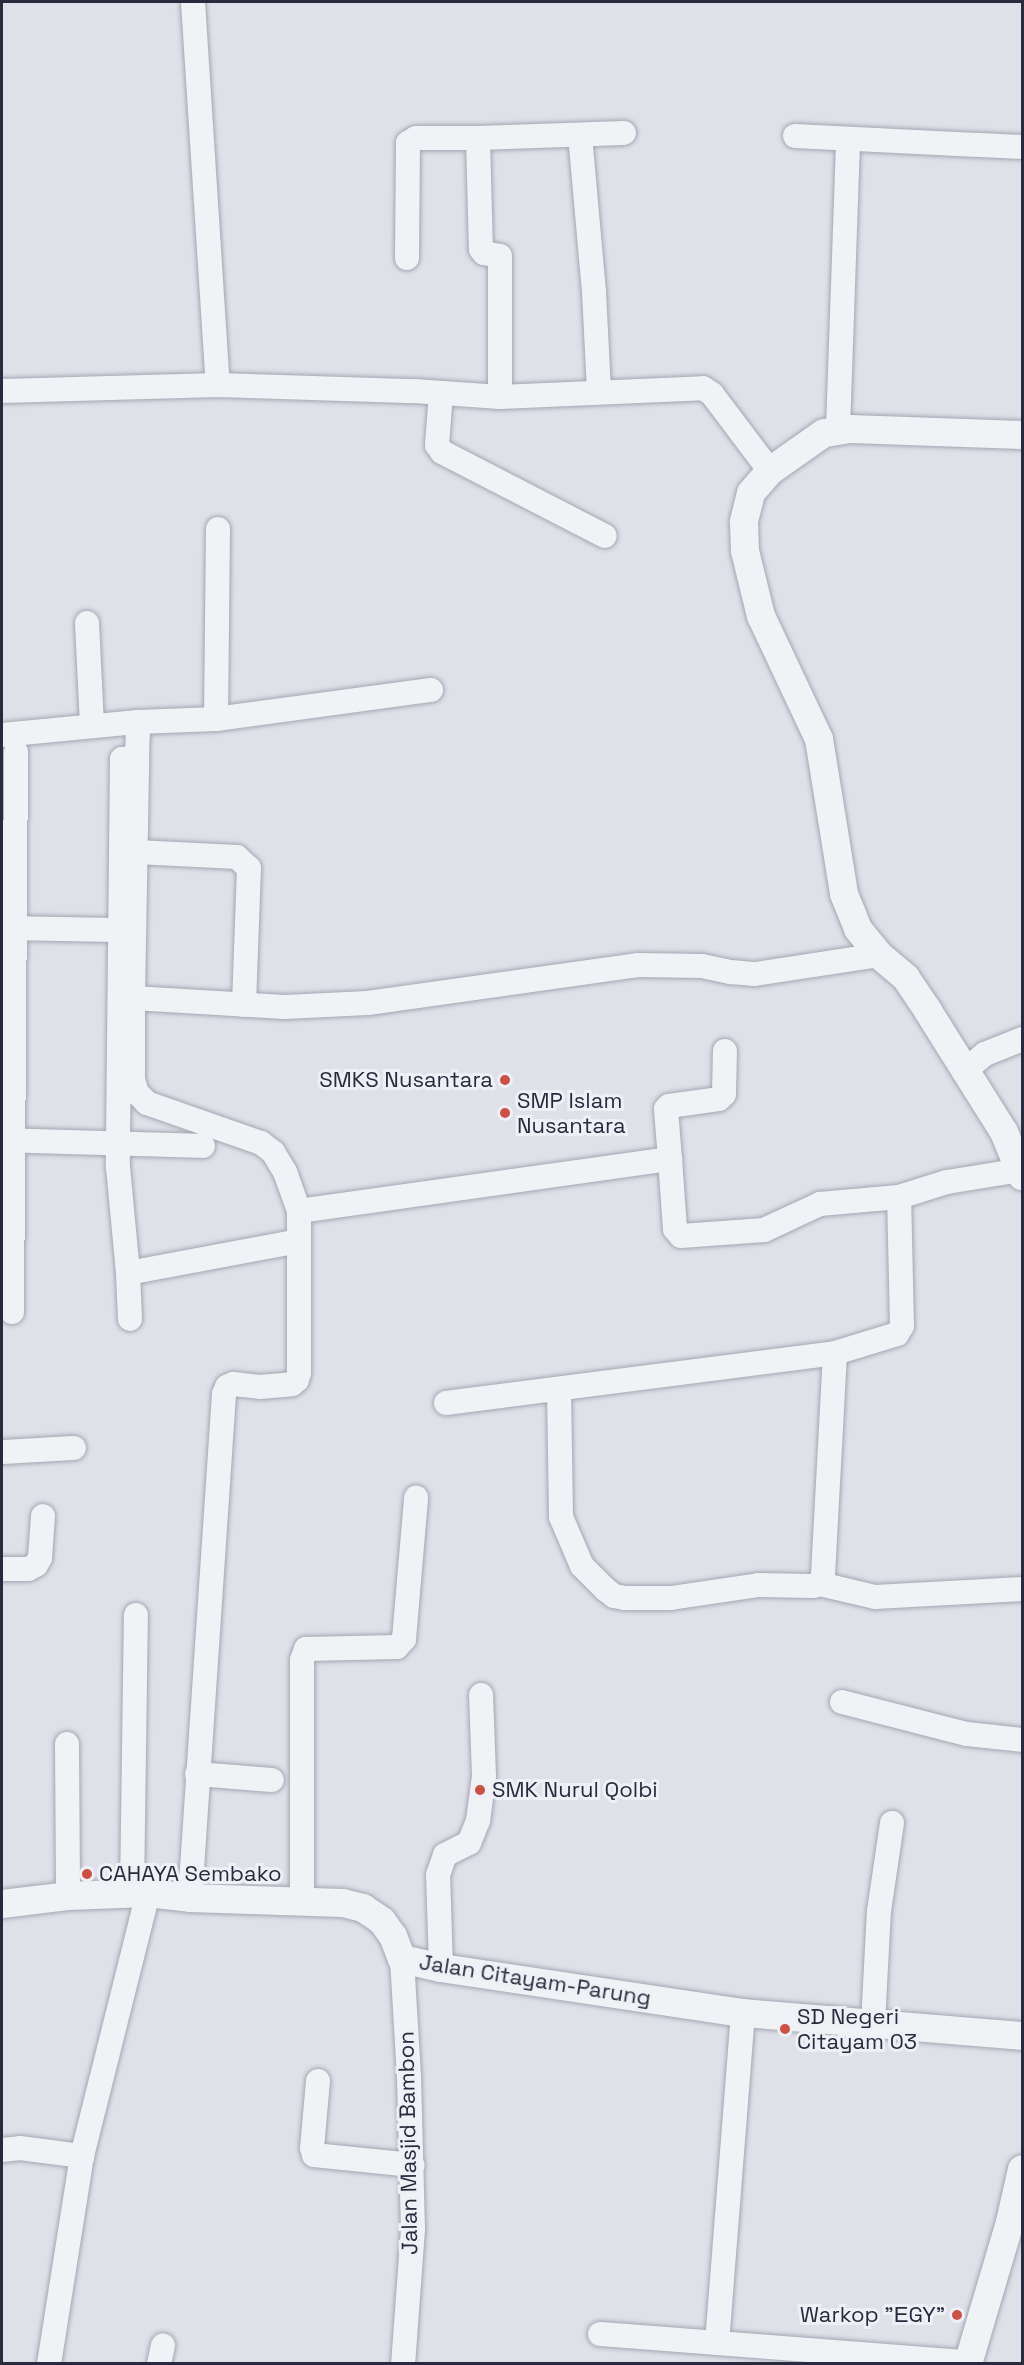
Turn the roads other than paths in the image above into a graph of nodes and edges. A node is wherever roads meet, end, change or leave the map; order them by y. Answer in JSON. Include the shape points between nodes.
{"nodes":[{"id":1,"x":194,"y":2,"type":"edge"},
{"id":2,"x":624,"y":133,"type":"dead end"},
{"id":3,"x":580,"y":135,"type":"junction"},
{"id":4,"x":795,"y":136,"type":"dead end"},
{"id":5,"x":478,"y":138,"type":"junction"},
{"id":6,"x":848,"y":139,"type":"junction"},
{"id":7,"x":1023,"y":147,"type":"edge"},
{"id":8,"x":407,"y":258,"type":"dead end"},
{"id":9,"x":218,"y":385,"type":"junction"},
{"id":10,"x":2,"y":391,"type":"edge"},
{"id":11,"x":599,"y":392,"type":"junction"},
{"id":12,"x":441,"y":393,"type":"junction"},
{"id":13,"x":500,"y":397,"type":"junction"},
{"id":14,"x":838,"y":429,"type":"junction"},
{"id":15,"x":1023,"y":435,"type":"edge"},
{"id":16,"x":770,"y":471,"type":"junction"},
{"id":17,"x":218,"y":529,"type":"dead end"},
{"id":18,"x":605,"y":536,"type":"dead end"},
{"id":19,"x":87,"y":623,"type":"dead end"},
{"id":20,"x":431,"y":690,"type":"dead end"},
{"id":21,"x":216,"y":719,"type":"junction"},
{"id":22,"x":138,"y":722,"type":"junction"},
{"id":23,"x":93,"y":726,"type":"junction"},
{"id":24,"x":9,"y":743,"type":"edge"},
{"id":25,"x":137,"y":757,"type":"junction"},
{"id":26,"x":135,"y":852,"type":"junction"},
{"id":27,"x":8,"y":928,"type":"edge"},
{"id":28,"x":119,"y":930,"type":"junction"},
{"id":29,"x":879,"y":955,"type":"junction"},
{"id":30,"x":133,"y":998,"type":"junction"},
{"id":31,"x":244,"y":1005,"type":"junction"},
{"id":32,"x":1023,"y":1039,"type":"edge"},
{"id":33,"x":725,"y":1051,"type":"dead end"},
{"id":34,"x":964,"y":1072,"type":"junction"},
{"id":35,"x":242,"y":1136,"type":"junction"},
{"id":36,"x":7,"y":1140,"type":"edge"},
{"id":37,"x":118,"y":1155,"type":"junction"},
{"id":38,"x":670,"y":1159,"type":"junction"},
{"id":39,"x":1022,"y":1173,"type":"edge"},
{"id":40,"x":899,"y":1197,"type":"junction"},
{"id":41,"x":298,"y":1211,"type":"junction"},
{"id":42,"x":299,"y":1241,"type":"junction"},
{"id":43,"x":128,"y":1273,"type":"junction"},
{"id":44,"x":12,"y":1312,"type":"dead end"},
{"id":45,"x":130,"y":1319,"type":"dead end"},
{"id":46,"x":835,"y":1353,"type":"junction"},
{"id":47,"x":559,"y":1389,"type":"junction"},
{"id":48,"x":446,"y":1403,"type":"dead end"},
{"id":49,"x":74,"y":1448,"type":"dead end"},
{"id":50,"x":2,"y":1452,"type":"edge"},
{"id":51,"x":416,"y":1498,"type":"dead end"},
{"id":52,"x":43,"y":1516,"type":"dead end"},
{"id":53,"x":2,"y":1569,"type":"edge"},
{"id":54,"x":820,"y":1584,"type":"junction"},
{"id":55,"x":1023,"y":1589,"type":"edge"},
{"id":56,"x":136,"y":1615,"type":"dead end"},
{"id":57,"x":482,"y":1695,"type":"dead end"},
{"id":58,"x":842,"y":1702,"type":"dead end"},
{"id":59,"x":1023,"y":1740,"type":"edge"},
{"id":60,"x":68,"y":1744,"type":"dead end"},
{"id":61,"x":197,"y":1774,"type":"junction"},
{"id":62,"x":272,"y":1780,"type":"dead end"},
{"id":63,"x":892,"y":1823,"type":"dead end"},
{"id":64,"x":140,"y":1893,"type":"junction"},
{"id":65,"x":68,"y":1896,"type":"junction"},
{"id":66,"x":190,"y":1898,"type":"junction"},
{"id":67,"x":302,"y":1900,"type":"junction"},
{"id":68,"x":2,"y":1904,"type":"edge"},
{"id":69,"x":402,"y":1959,"type":"junction"},
{"id":70,"x":441,"y":1968,"type":"junction"},
{"id":71,"x":742,"y":2013,"type":"junction"},
{"id":72,"x":873,"y":2024,"type":"junction"},
{"id":73,"x":1023,"y":2036,"type":"edge"},
{"id":74,"x":318,"y":2081,"type":"dead end"},
{"id":75,"x":2,"y":2150,"type":"edge"},
{"id":76,"x":82,"y":2156,"type":"junction"},
{"id":77,"x":412,"y":2165,"type":"junction"},
{"id":78,"x":1023,"y":2169,"type":"edge"},
{"id":79,"x":600,"y":2334,"type":"dead end"},
{"id":80,"x":717,"y":2343,"type":"junction"},
{"id":81,"x":968,"y":2363,"type":"edge"},
{"id":82,"x":49,"y":2364,"type":"edge"},
{"id":83,"x":403,"y":2364,"type":"edge"}],
"edges":[{"from":1,"to":9,"type":"street"},
{"from":2,"to":3,"type":"street"},
{"from":3,"to":5,"type":"street"},
{"from":3,"to":11,"type":"street"},
{"from":4,"to":6,"type":"street"},
{"from":5,"to":8,"type":"street","via":[[416,138],[408,143]]},
{"from":5,"to":13,"type":"street","via":[[481,250],[500,256]]},
{"from":6,"to":7,"type":"street"},
{"from":6,"to":14,"type":"street"},
{"from":9,"to":10,"type":"street"},
{"from":9,"to":12,"type":"street"},
{"from":11,"to":13,"type":"street"},
{"from":11,"to":16,"type":"street","via":[[703,388],[712,394]]},
{"from":12,"to":13,"type":"street"},
{"from":12,"to":18,"type":"street","via":[[437,445],[442,452]]},
{"from":14,"to":15,"type":"street"},
{"from":14,"to":16,"type":"street","via":[[812,439]]},
{"from":16,"to":29,"type":"street","via":[[751,493],[744,522],[745,552],[761,616],[819,739],[844,894],[858,929]]},
{"from":17,"to":21,"type":"street"},
{"from":19,"to":23,"type":"street"},
{"from":20,"to":21,"type":"street"},
{"from":21,"to":22,"type":"street"},
{"from":22,"to":23,"type":"street"},
{"from":22,"to":25,"type":"street"},
{"from":23,"to":24,"type":"street"},
{"from":24,"to":27,"type":"street"},
{"from":25,"to":26,"type":"street"},
{"from":25,"to":28,"type":"street","via":[[122,759]]},
{"from":26,"to":30,"type":"street"},
{"from":26,"to":31,"type":"street","via":[[237,857],[249,868]]},
{"from":27,"to":28,"type":"street"},
{"from":27,"to":36,"type":"street"},
{"from":28,"to":37,"type":"street"},
{"from":29,"to":31,"type":"street","via":[[755,974],[694,965],[638,965],[368,1003]]},
{"from":29,"to":34,"type":"street","via":[[906,978]]},
{"from":30,"to":31,"type":"street"},
{"from":30,"to":35,"type":"street","via":[[133,1080],[137,1093],[160,1109]]},
{"from":32,"to":34,"type":"street","via":[[985,1054]]},
{"from":33,"to":38,"type":"street","via":[[724,1094],[719,1099],[666,1109]]},
{"from":34,"to":39,"type":"street","via":[[1004,1132]]},
{"from":35,"to":37,"type":"street","via":[[203,1146]]},
{"from":35,"to":41,"type":"street","via":[[273,1152],[285,1172]]},
{"from":36,"to":37,"type":"street"},
{"from":36,"to":44,"type":"street"},
{"from":37,"to":43,"type":"street"},
{"from":38,"to":40,"type":"street","via":[[675,1229],[681,1236],[764,1230],[820,1204]]},
{"from":38,"to":41,"type":"street"},
{"from":39,"to":40,"type":"street","via":[[947,1182]]},
{"from":40,"to":46,"type":"street","via":[[902,1330]]},
{"from":41,"to":42,"type":"street"},
{"from":42,"to":43,"type":"street"},
{"from":42,"to":61,"type":"street","via":[[297,1380],[292,1384],[260,1387],[233,1384],[224,1394]]},
{"from":43,"to":45,"type":"street"},
{"from":46,"to":47,"type":"street"},
{"from":46,"to":54,"type":"street"},
{"from":47,"to":48,"type":"street"},
{"from":47,"to":54,"type":"street","via":[[561,1517],[582,1566],[614,1596],[671,1598],[759,1585]]},
{"from":49,"to":50,"type":"street"},
{"from":51,"to":67,"type":"street","via":[[404,1639],[397,1647],[306,1649],[302,1660]]},
{"from":52,"to":53,"type":"street","via":[[36,1564],[28,1569]]},
{"from":54,"to":55,"type":"street","via":[[874,1597]]},
{"from":56,"to":64,"type":"street"},
{"from":57,"to":70,"type":"street","via":[[484,1776],[478,1821],[469,1843],[445,1855],[438,1875]]},
{"from":58,"to":59,"type":"street","via":[[967,1734]]},
{"from":60,"to":65,"type":"street"},
{"from":61,"to":62,"type":"street"},
{"from":61,"to":66,"type":"street"},
{"from":63,"to":72,"type":"street","via":[[879,1911]]},
{"from":64,"to":65,"type":"street","name":"Jalan Citayam-Parung"},
{"from":64,"to":66,"type":"street","name":"Jalan Citayam-Parung"},
{"from":64,"to":76,"type":"street"},
{"from":65,"to":68,"type":"street","name":"Jalan Citayam-Parung"},
{"from":66,"to":67,"type":"street","name":"Jalan Citayam-Parung"},
{"from":67,"to":69,"type":"street","name":"Jalan Citayam-Parung","via":[[363,1908],[382,1921]]},
{"from":69,"to":70,"type":"street","name":"Jalan Citayam-Parung"},
{"from":69,"to":77,"type":"street","name":"Jalan Masjid Bambon"},
{"from":70,"to":71,"type":"street","name":"Jalan Citayam-Parung"},
{"from":71,"to":72,"type":"street","name":"Jalan Citayam-Parung"},
{"from":71,"to":80,"type":"street"},
{"from":72,"to":73,"type":"street","name":"Jalan Citayam-Parung"},
{"from":74,"to":77,"type":"street","via":[[314,2155]]},
{"from":75,"to":76,"type":"street","via":[[20,2148]]},
{"from":76,"to":82,"type":"street"},
{"from":77,"to":83,"type":"street","name":"Jalan Masjid Bambon","via":[[413,2229]]},
{"from":78,"to":81,"type":"street"},
{"from":79,"to":80,"type":"street"},
{"from":80,"to":81,"type":"street"}]}
